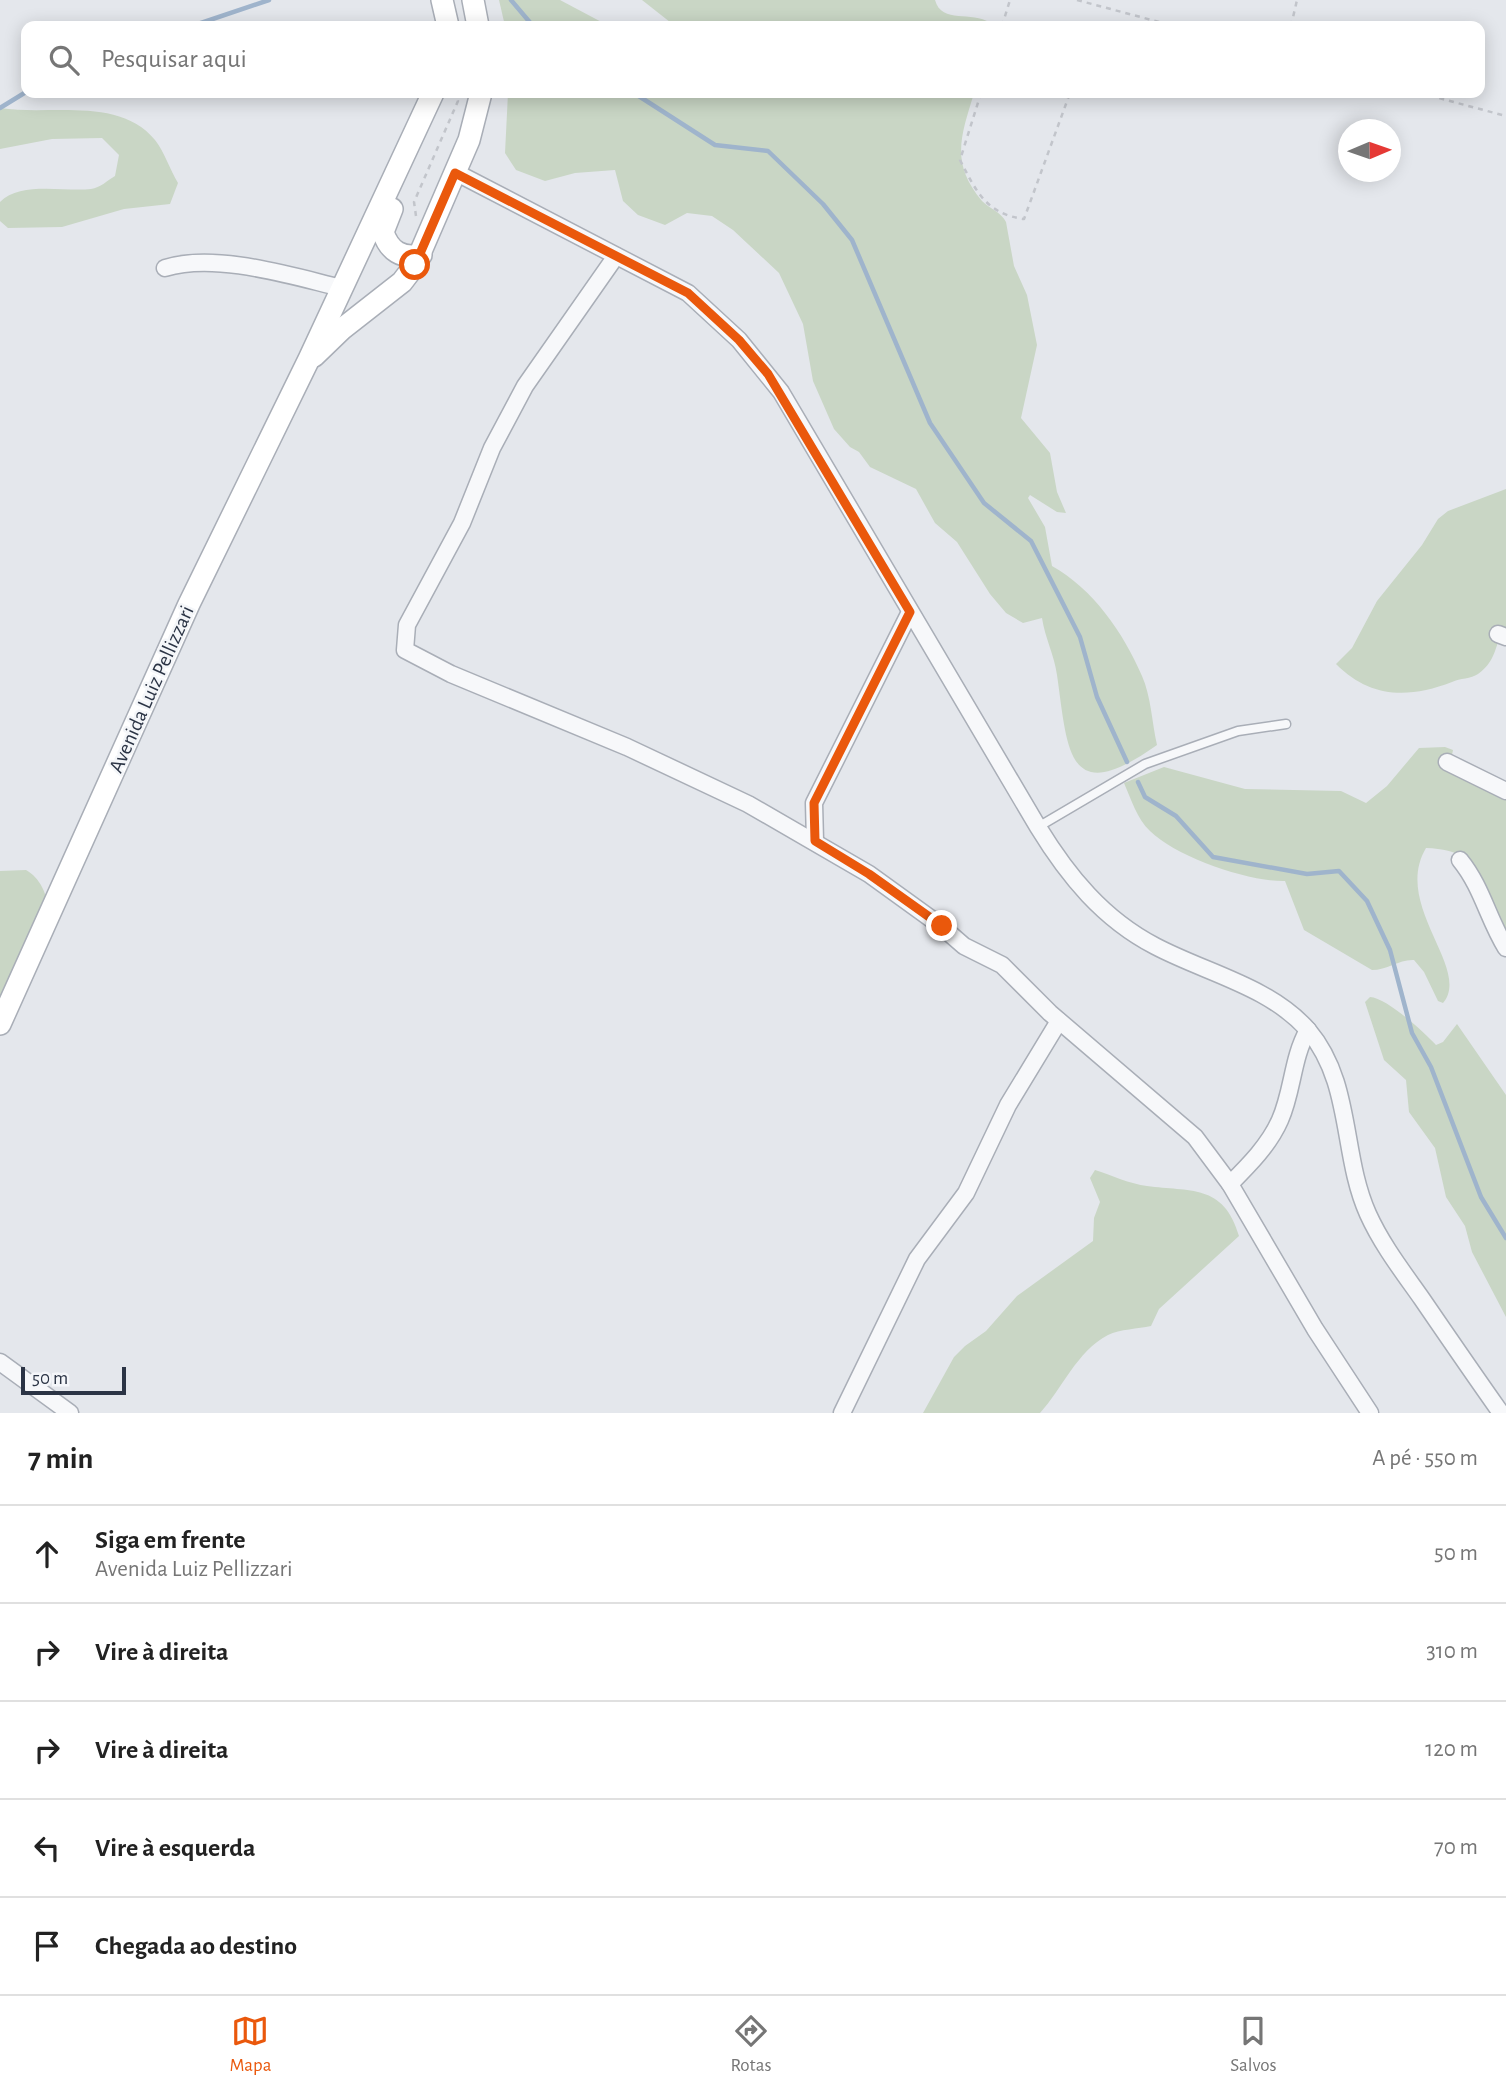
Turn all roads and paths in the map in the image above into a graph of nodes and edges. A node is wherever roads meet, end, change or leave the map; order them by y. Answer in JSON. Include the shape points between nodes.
{"nodes":[{"id":1,"x":442,"y":0,"type":"edge"},
{"id":2,"x":473,"y":0,"type":"edge"},
{"id":3,"x":1010,"y":0,"type":"edge"},
{"id":4,"x":1077,"y":0,"type":"edge"},
{"id":5,"x":1297,"y":0,"type":"edge"},
{"id":6,"x":446,"y":21,"type":"edge"},
{"id":7,"x":477,"y":21,"type":"edge"},
{"id":8,"x":1004,"y":21,"type":"edge"},
{"id":9,"x":1155,"y":21,"type":"edge"},
{"id":10,"x":1292,"y":21,"type":"edge"},
{"id":11,"x":431,"y":98,"type":"edge"},
{"id":12,"x":457,"y":98,"type":"edge"},
{"id":13,"x":480,"y":98,"type":"edge"},
{"id":14,"x":979,"y":98,"type":"edge"},
{"id":15,"x":1068,"y":98,"type":"edge"},
{"id":16,"x":1439,"y":98,"type":"edge"},
{"id":17,"x":1506,"y":116,"type":"edge"},
{"id":18,"x":455,"y":173,"type":"junction"},
{"id":19,"x":391,"y":187,"type":"junction"},
{"id":20,"x":433,"y":225,"type":"junction"},
{"id":21,"x":421,"y":255,"type":"junction"},
{"id":22,"x":616,"y":256,"type":"junction"},
{"id":23,"x":165,"y":268,"type":"dead end"},
{"id":24,"x":342,"y":288,"type":"junction"},
{"id":25,"x":309,"y":359,"type":"junction"},
{"id":26,"x":910,"y":612,"type":"junction"},
{"id":27,"x":1286,"y":724,"type":"dead end"},
{"id":28,"x":1447,"y":762,"type":"dead end"},
{"id":29,"x":1506,"y":791,"type":"edge"},
{"id":30,"x":1038,"y":827,"type":"junction"},
{"id":31,"x":815,"y":841,"type":"junction"},
{"id":32,"x":1460,"y":860,"type":"dead end"},
{"id":33,"x":1506,"y":948,"type":"edge"},
{"id":34,"x":1059,"y":1021,"type":"junction"},
{"id":35,"x":0,"y":1024,"type":"edge"},
{"id":36,"x":1308,"y":1030,"type":"junction"},
{"id":37,"x":1230,"y":1184,"type":"junction"},
{"id":38,"x":0,"y":1362,"type":"edge"},
{"id":39,"x":70,"y":1413,"type":"edge"},
{"id":40,"x":842,"y":1413,"type":"edge"},
{"id":41,"x":1370,"y":1413,"type":"edge"},
{"id":42,"x":1501,"y":1413,"type":"edge"}],
"edges":[{"from":1,"to":6,"type":"main road"},
{"from":2,"to":7,"type":"main road"},
{"from":3,"to":8,"type":"path"},
{"from":4,"to":9,"type":"path"},
{"from":5,"to":10,"type":"path"},
{"from":11,"to":19,"type":"main road","name":"Avenida Luiz Pellizzari"},
{"from":12,"to":20,"type":"path","via":[[414,202],[415,215]]},
{"from":13,"to":18,"type":"main road","name":"Avenida Luiz Pellizzari"},
{"from":14,"to":15,"type":"path","via":[[960,160],[979,195],[1003,216],[1024,219]]},
{"from":16,"to":17,"type":"path"},
{"from":18,"to":20,"type":"main road","name":"Avenida Luiz Pellizzari"},
{"from":18,"to":22,"type":"street"},
{"from":19,"to":21,"type":"main road","via":[[395,203],[383,232],[385,238],[402,255]]},
{"from":19,"to":24,"type":"main road","name":"Avenida Luiz Pellizzari"},
{"from":20,"to":21,"type":"main road","name":"Avenida Luiz Pellizzari"},
{"from":21,"to":25,"type":"main road","name":"Avenida Luiz Pellizzari","via":[[402,282]]},
{"from":22,"to":26,"type":"street","via":[[688,293],[754,356],[781,392]]},
{"from":22,"to":31,"type":"street","via":[[525,386],[492,448],[462,523],[407,625],[405,650],[628,747]]},
{"from":23,"to":24,"type":"street","via":[[186,261],[215,264]]},
{"from":24,"to":25,"type":"main road","name":"Avenida Luiz Pellizzari"},
{"from":25,"to":35,"type":"main road","name":"Avenida Luiz Pellizzari","via":[[189,604]]},
{"from":26,"to":30,"type":"street"},
{"from":26,"to":31,"type":"street","via":[[814,803]]},
{"from":27,"to":30,"type":"lane","via":[[1238,731],[1145,764]]},
{"from":28,"to":29,"type":"street"},
{"from":30,"to":36,"type":"street","via":[[1073,879],[1117,922],[1155,947],[1265,996]]},
{"from":31,"to":34,"type":"street","via":[[869,874],[964,946],[1002,965]]},
{"from":32,"to":33,"type":"street","via":[[1477,880]]},
{"from":34,"to":37,"type":"street","via":[[1195,1136]]},
{"from":34,"to":40,"type":"street","via":[[1008,1105],[966,1193],[917,1259]]},
{"from":36,"to":37,"type":"street","via":[[1299,1045],[1280,1119],[1256,1158]]},
{"from":36,"to":42,"type":"street","via":[[1335,1076],[1354,1178],[1369,1217]]},
{"from":37,"to":41,"type":"street"},
{"from":38,"to":39,"type":"street"}]}
